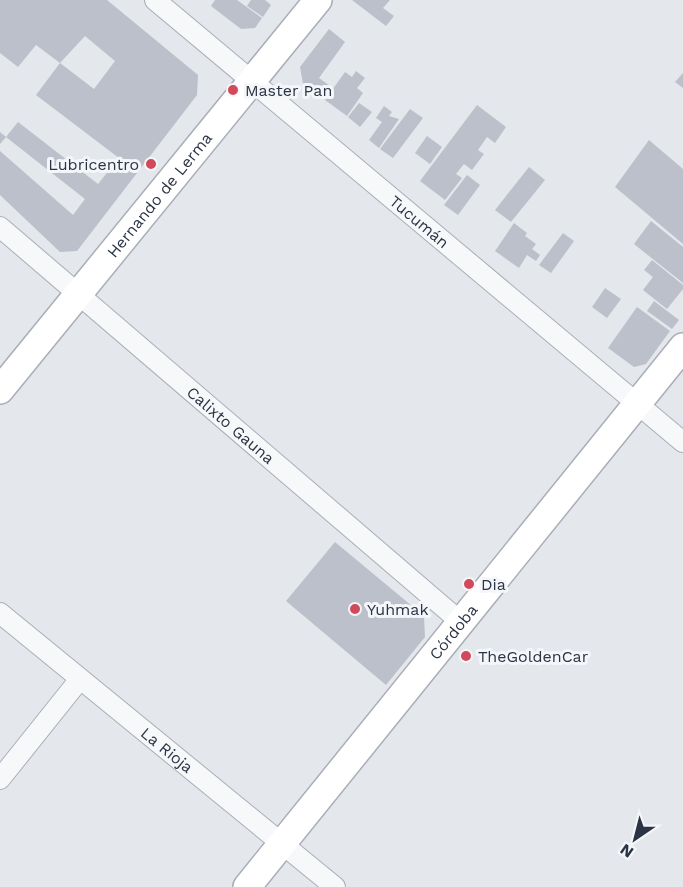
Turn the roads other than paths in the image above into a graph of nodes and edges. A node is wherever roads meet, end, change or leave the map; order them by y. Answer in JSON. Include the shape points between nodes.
{"nodes":[{"id":1,"x":155,"y":0,"type":"edge"},
{"id":2,"x":318,"y":0,"type":"edge"},
{"id":3,"x":252,"y":82,"type":"junction"},
{"id":4,"x":0,"y":227,"type":"edge"},
{"id":5,"x":79,"y":293,"type":"junction"},
{"id":6,"x":683,"y":347,"type":"edge"},
{"id":7,"x":0,"y":390,"type":"edge"},
{"id":8,"x":637,"y":403,"type":"junction"},
{"id":9,"x":683,"y":442,"type":"edge"},
{"id":10,"x":0,"y":613,"type":"edge"},
{"id":11,"x":462,"y":623,"type":"junction"},
{"id":12,"x":80,"y":679,"type":"junction"},
{"id":13,"x":0,"y":779,"type":"edge"},
{"id":14,"x":283,"y":844,"type":"junction"},
{"id":15,"x":247,"y":887,"type":"edge"},
{"id":16,"x":335,"y":887,"type":"edge"}],
"edges":[{"from":1,"to":3,"type":"street","name":"Tucumán"},
{"from":2,"to":3,"type":"main road","name":"Hernando de Lerma"},
{"from":3,"to":5,"type":"main road","name":"Hernando de Lerma"},
{"from":3,"to":8,"type":"street","name":"Tucumán"},
{"from":4,"to":5,"type":"street","name":"Calixto Gauna"},
{"from":5,"to":7,"type":"main road","name":"Hernando de Lerma"},
{"from":5,"to":11,"type":"street","name":"Calixto Gauna"},
{"from":6,"to":8,"type":"main road","name":"Córdoba"},
{"from":8,"to":9,"type":"street","name":"Tucumán"},
{"from":8,"to":11,"type":"main road","name":"Córdoba"},
{"from":10,"to":12,"type":"street","name":"La Rioja"},
{"from":11,"to":14,"type":"main road","name":"Córdoba"},
{"from":12,"to":13,"type":"street"},
{"from":12,"to":14,"type":"street","name":"La Rioja"},
{"from":14,"to":15,"type":"main road","name":"Córdoba"},
{"from":14,"to":16,"type":"street","name":"La Rioja"}]}
